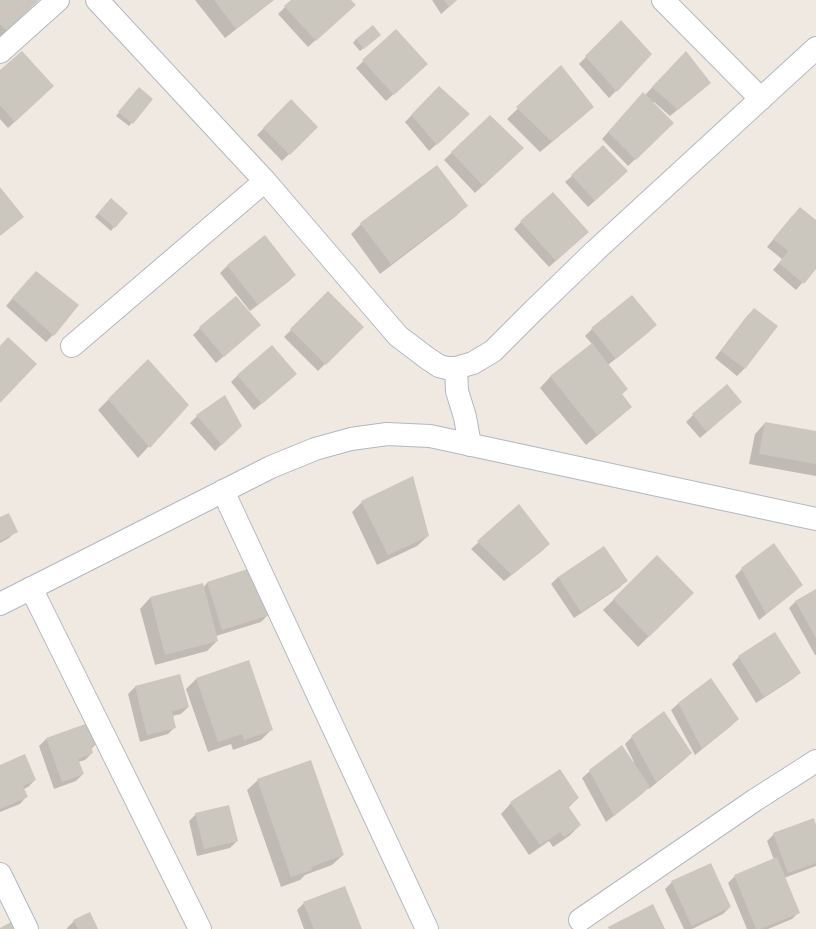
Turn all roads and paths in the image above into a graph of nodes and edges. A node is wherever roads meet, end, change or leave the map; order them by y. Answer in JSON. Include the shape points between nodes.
{"nodes":[{"id":1,"x":58,"y":0,"type":"edge"},
{"id":2,"x":97,"y":0,"type":"edge"},
{"id":3,"x":663,"y":0,"type":"edge"},
{"id":4,"x":816,"y":48,"type":"edge"},
{"id":5,"x":0,"y":52,"type":"edge"},
{"id":6,"x":761,"y":99,"type":"junction"},
{"id":7,"x":265,"y":181,"type":"junction"},
{"id":8,"x":72,"y":346,"type":"dead end"},
{"id":9,"x":456,"y":368,"type":"junction"},
{"id":10,"x":470,"y":444,"type":"junction"},
{"id":11,"x":223,"y":491,"type":"junction"},
{"id":12,"x":816,"y":519,"type":"edge"},
{"id":13,"x":31,"y":588,"type":"junction"},
{"id":14,"x":3,"y":597,"type":"edge"},
{"id":15,"x":816,"y":761,"type":"edge"},
{"id":16,"x":0,"y":874,"type":"edge"},
{"id":17,"x":580,"y":920,"type":"dead end"},
{"id":18,"x":27,"y":929,"type":"edge"},
{"id":19,"x":200,"y":929,"type":"edge"},
{"id":20,"x":427,"y":929,"type":"edge"}],
"edges":[{"from":1,"to":5,"type":"street"},
{"from":2,"to":7,"type":"street"},
{"from":3,"to":6,"type":"street"},
{"from":4,"to":6,"type":"street"},
{"from":6,"to":9,"type":"street","via":[[595,251],[493,351],[473,363]]},
{"from":7,"to":8,"type":"street"},
{"from":7,"to":9,"type":"street","via":[[398,336],[439,366]]},
{"from":9,"to":10,"type":"street","via":[[457,391]]},
{"from":10,"to":11,"type":"street","via":[[430,436],[387,434],[351,439],[315,449]]},
{"from":10,"to":12,"type":"street"},
{"from":11,"to":13,"type":"street"},
{"from":11,"to":20,"type":"street"},
{"from":13,"to":14,"type":"street"},
{"from":13,"to":19,"type":"street"},
{"from":15,"to":17,"type":"street"},
{"from":16,"to":18,"type":"street"}]}
